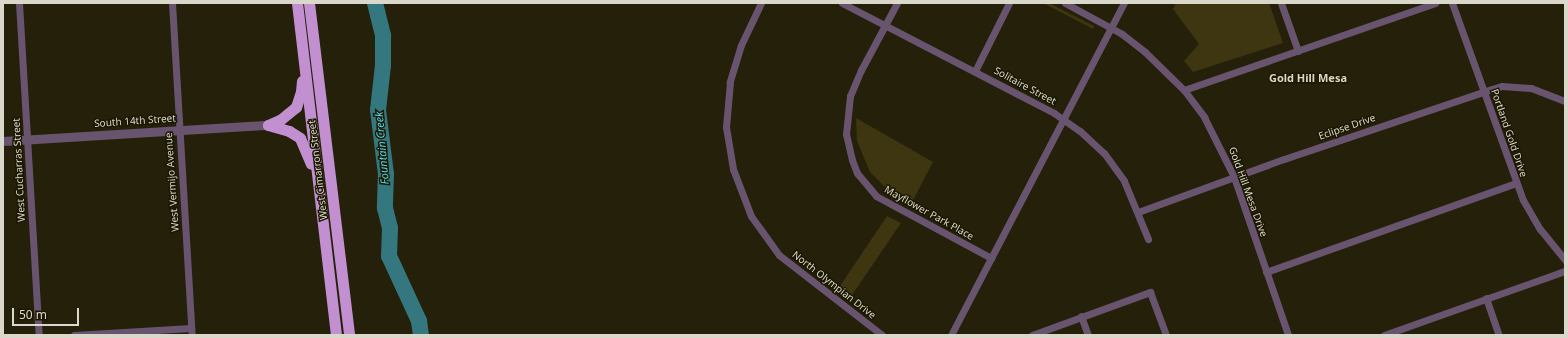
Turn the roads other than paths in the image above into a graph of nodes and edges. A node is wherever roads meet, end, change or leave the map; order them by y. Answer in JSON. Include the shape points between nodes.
{"nodes":[{"id":1,"x":19,"y":3,"type":"edge"},
{"id":2,"x":172,"y":3,"type":"edge"},
{"id":3,"x":297,"y":3,"type":"edge"},
{"id":4,"x":309,"y":3,"type":"edge"},
{"id":5,"x":761,"y":3,"type":"edge"},
{"id":6,"x":842,"y":3,"type":"edge"},
{"id":7,"x":897,"y":3,"type":"edge"},
{"id":8,"x":1009,"y":3,"type":"edge"},
{"id":9,"x":1065,"y":3,"type":"edge"},
{"id":10,"x":1124,"y":3,"type":"edge"},
{"id":11,"x":1281,"y":3,"type":"edge"},
{"id":12,"x":1435,"y":3,"type":"edge"},
{"id":13,"x":1452,"y":3,"type":"edge"},
{"id":14,"x":885,"y":25,"type":"junction"},
{"id":15,"x":1111,"y":28,"type":"junction"},
{"id":16,"x":301,"y":32,"type":"junction"},
{"id":17,"x":1298,"y":51,"type":"junction"},
{"id":18,"x":975,"y":71,"type":"junction"},
{"id":19,"x":1184,"y":90,"type":"junction"},
{"id":20,"x":1484,"y":91,"type":"junction"},
{"id":21,"x":1565,"y":101,"type":"edge"},
{"id":22,"x":1063,"y":118,"type":"junction"},
{"id":23,"x":268,"y":125,"type":"junction"},
{"id":24,"x":179,"y":129,"type":"junction"},
{"id":25,"x":28,"y":139,"type":"junction"},
{"id":26,"x":3,"y":141,"type":"edge"},
{"id":27,"x":1234,"y":177,"type":"junction"},
{"id":28,"x":1516,"y":183,"type":"junction"},
{"id":29,"x":1138,"y":212,"type":"junction"},
{"id":30,"x":322,"y":217,"type":"junction"},
{"id":31,"x":1148,"y":239,"type":"dead end"},
{"id":32,"x":991,"y":258,"type":"junction"},
{"id":33,"x":1565,"y":260,"type":"edge"},
{"id":34,"x":1565,"y":271,"type":"edge"},
{"id":35,"x":1266,"y":272,"type":"junction"},
{"id":36,"x":1486,"y":298,"type":"junction"},
{"id":37,"x":1081,"y":316,"type":"junction"},
{"id":38,"x":192,"y":332,"type":"edge"},
{"id":39,"x":952,"y":334,"type":"edge"},
{"id":40,"x":39,"y":335,"type":"edge"},
{"id":41,"x":74,"y":335,"type":"edge"},
{"id":42,"x":336,"y":335,"type":"edge"},
{"id":43,"x":349,"y":335,"type":"edge"},
{"id":44,"x":882,"y":335,"type":"edge"},
{"id":45,"x":1032,"y":335,"type":"edge"},
{"id":46,"x":1088,"y":335,"type":"edge"},
{"id":47,"x":1166,"y":335,"type":"edge"},
{"id":48,"x":1288,"y":335,"type":"edge"},
{"id":49,"x":1384,"y":335,"type":"edge"},
{"id":50,"x":1499,"y":335,"type":"edge"}],
"edges":[{"from":1,"to":25,"type":"street","name":"West Cucharras Street"},
{"from":2,"to":24,"type":"street","name":"West Vermijo Avenue"},
{"from":3,"to":16,"type":"highway","name":"West Cimarron Street"},
{"from":4,"to":43,"type":"highway","name":"West Cimarron Street"},
{"from":5,"to":44,"type":"street","name":"North Olympian Drive","via":[[741,45],[730,82],[726,127],[733,169],[751,216],[779,255]]},
{"from":6,"to":14,"type":"street","name":"Solitaire Street"},
{"from":7,"to":14,"type":"street","name":"Mayflower Park Place"},
{"from":8,"to":18,"type":"street"},
{"from":9,"to":15,"type":"street","name":"Gold Hill Mesa Drive"},
{"from":10,"to":15,"type":"street"},
{"from":11,"to":17,"type":"street"},
{"from":12,"to":17,"type":"street"},
{"from":13,"to":20,"type":"street","name":"Portland Gold Drive"},
{"from":14,"to":18,"type":"street","name":"Solitaire Street"},
{"from":14,"to":32,"type":"street","name":"Mayflower Park Place","via":[[855,82],[847,110],[848,147],[857,172],[876,196]]},
{"from":15,"to":19,"type":"street","name":"Gold Hill Mesa Drive","via":[[1145,52]]},
{"from":15,"to":22,"type":"street"},
{"from":16,"to":23,"type":"highway","via":[[302,81],[299,100],[287,115]]},
{"from":16,"to":30,"type":"highway","name":"West Cimarron Street"},
{"from":17,"to":19,"type":"street"},
{"from":18,"to":22,"type":"street","name":"Solitaire Street"},
{"from":19,"to":27,"type":"street","name":"Gold Hill Mesa Drive","via":[[1214,134]]},
{"from":20,"to":21,"type":"street","name":"Eclipse Drive","via":[[1502,86],[1531,88]]},
{"from":20,"to":27,"type":"street","name":"Eclipse Drive"},
{"from":20,"to":28,"type":"street","name":"Portland Gold Drive"},
{"from":22,"to":29,"type":"street","name":"Solitaire Street","via":[[1093,142],[1114,166],[1128,188]]},
{"from":22,"to":32,"type":"street"},
{"from":23,"to":24,"type":"street","name":"South 14th Street"},
{"from":23,"to":30,"type":"highway","via":[[295,134],[305,145]]},
{"from":24,"to":25,"type":"street","name":"South 14th Street"},
{"from":24,"to":38,"type":"street","name":"West Vermijo Avenue"},
{"from":25,"to":26,"type":"street","name":"South 14th Street"},
{"from":25,"to":40,"type":"street","name":"West Cucharras Street"},
{"from":27,"to":29,"type":"street","name":"Eclipse Drive"},
{"from":27,"to":35,"type":"street","name":"Gold Hill Mesa Drive"},
{"from":28,"to":33,"type":"street","name":"Portland Gold Drive","via":[[1532,217]]},
{"from":28,"to":35,"type":"street"},
{"from":29,"to":31,"type":"street","name":"Solitaire Street"},
{"from":30,"to":42,"type":"highway","name":"West Cimarron Street"},
{"from":32,"to":39,"type":"street"},
{"from":34,"to":36,"type":"street"},
{"from":35,"to":48,"type":"street","name":"Gold Hill Mesa Drive"},
{"from":36,"to":49,"type":"street"},
{"from":36,"to":50,"type":"street"},
{"from":37,"to":45,"type":"street"},
{"from":37,"to":46,"type":"street"},
{"from":37,"to":47,"type":"street","via":[[1150,292]]},
{"from":38,"to":41,"type":"street"}]}
